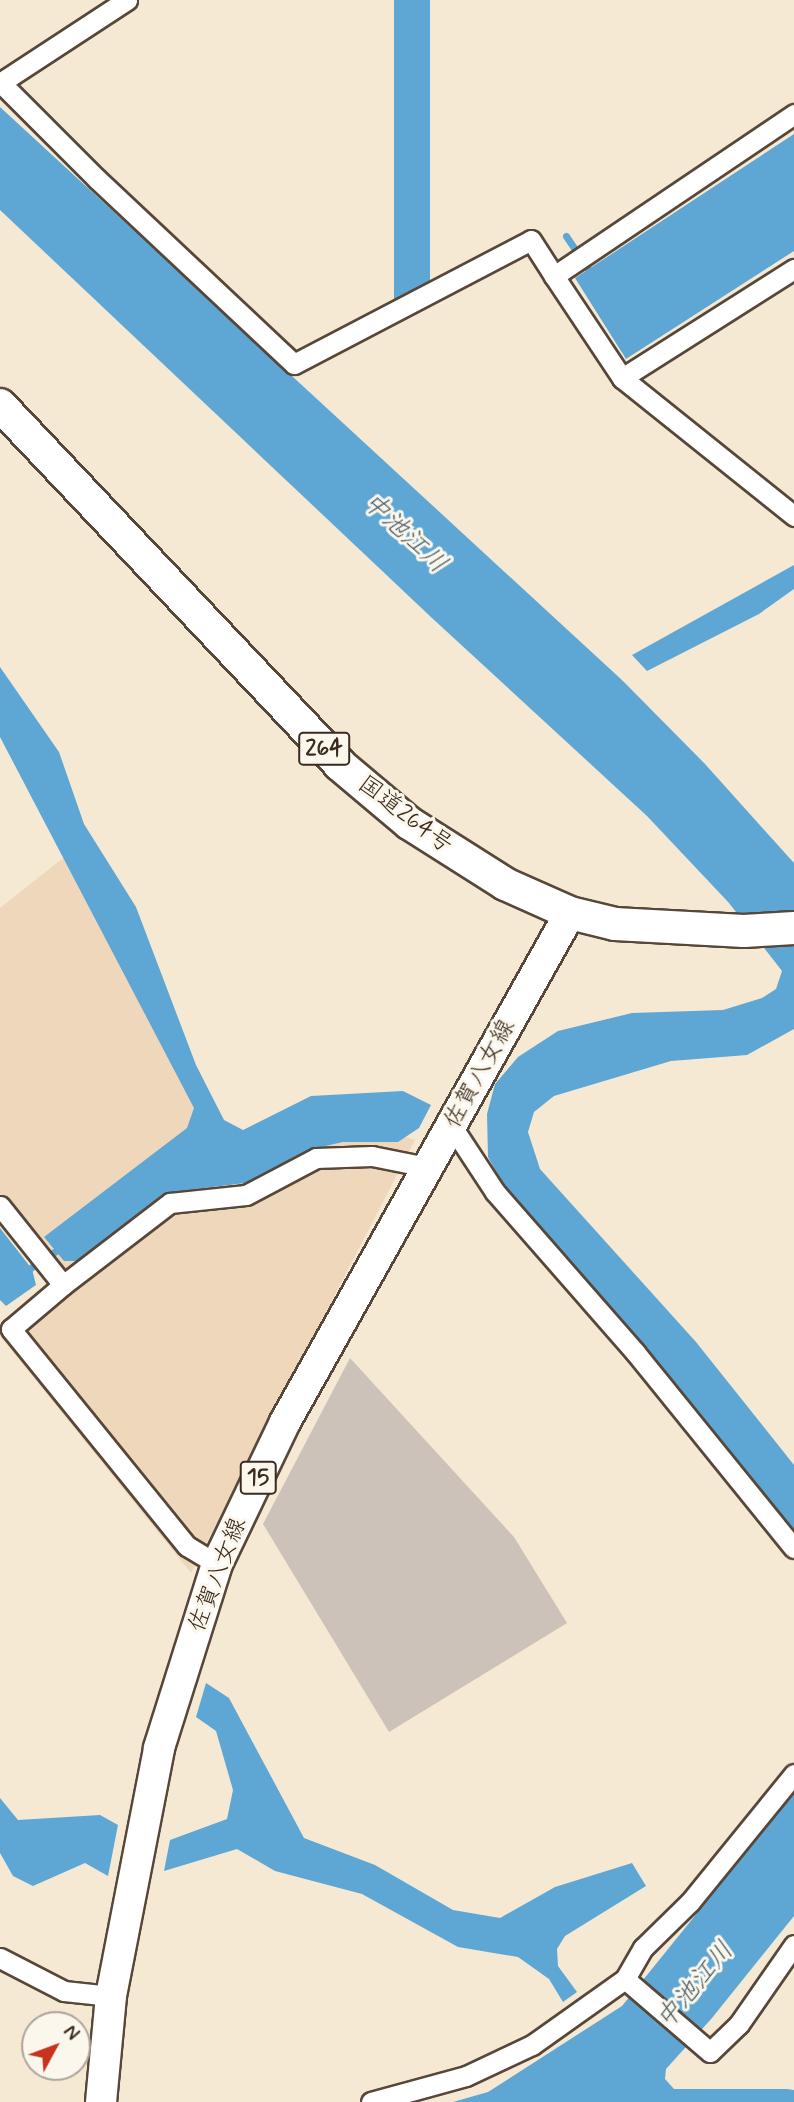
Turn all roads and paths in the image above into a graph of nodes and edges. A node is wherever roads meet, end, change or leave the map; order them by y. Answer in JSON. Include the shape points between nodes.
{"nodes":[{"id":1,"x":127,"y":0,"type":"edge"},
{"id":2,"x":0,"y":82,"type":"edge"},
{"id":3,"x":794,"y":114,"type":"edge"},
{"id":4,"x":794,"y":269,"type":"edge"},
{"id":5,"x":554,"y":276,"type":"junction"},
{"id":6,"x":622,"y":378,"type":"junction"},
{"id":7,"x":0,"y":405,"type":"edge"},
{"id":8,"x":794,"y":516,"type":"edge"},
{"id":9,"x":570,"y":913,"type":"junction"},
{"id":10,"x":794,"y":928,"type":"edge"},
{"id":11,"x":451,"y":1125,"type":"junction"},
{"id":12,"x":427,"y":1167,"type":"junction"},
{"id":13,"x":0,"y":1206,"type":"edge"},
{"id":14,"x":63,"y":1285,"type":"junction"},
{"id":15,"x":6,"y":1325,"type":"edge"},
{"id":16,"x":794,"y":1548,"type":"edge"},
{"id":17,"x":217,"y":1564,"type":"junction"},
{"id":18,"x":794,"y":1774,"type":"edge"},
{"id":19,"x":794,"y":1945,"type":"edge"},
{"id":20,"x":0,"y":1958,"type":"edge"},
{"id":21,"x":625,"y":1979,"type":"junction"},
{"id":22,"x":111,"y":1996,"type":"junction"},
{"id":23,"x":101,"y":2102,"type":"edge"},
{"id":24,"x":372,"y":2102,"type":"edge"}],
"edges":[{"from":1,"to":2,"type":"street"},
{"from":2,"to":5,"type":"street","via":[[294,365],[531,240]]},
{"from":3,"to":5,"type":"street"},
{"from":4,"to":6,"type":"street"},
{"from":5,"to":6,"type":"street"},
{"from":6,"to":8,"type":"street"},
{"from":7,"to":9,"type":"highway","name":"国道264号","number":"264","via":[[338,764],[420,830],[505,884]]},
{"from":9,"to":10,"type":"highway","name":"国道264号","number":"264","via":[[615,924],[744,931]]},
{"from":9,"to":11,"type":"main road","name":"佐賀八女線","number":"15"},
{"from":11,"to":12,"type":"main road","name":"佐賀八女線","number":"15"},
{"from":11,"to":16,"type":"street","via":[[495,1192],[635,1352]]},
{"from":12,"to":14,"type":"street","via":[[372,1156],[316,1158],[246,1195],[170,1203]]},
{"from":12,"to":17,"type":"main road","name":"佐賀八女線","number":"15","via":[[285,1422]]},
{"from":13,"to":14,"type":"street"},
{"from":14,"to":15,"type":"street"},
{"from":15,"to":17,"type":"street","via":[[187,1546]]},
{"from":17,"to":22,"type":"main road","name":"佐賀八女線","number":"15","via":[[159,1748]]},
{"from":18,"to":21,"type":"street","via":[[690,1902],[643,1948]]},
{"from":19,"to":21,"type":"street","via":[[739,2024],[710,2052]]},
{"from":20,"to":22,"type":"street","via":[[64,1991]]},
{"from":21,"to":24,"type":"street","via":[[521,2050],[466,2076]]},
{"from":22,"to":23,"type":"main road","name":"佐賀八女線","number":"15"}]}
